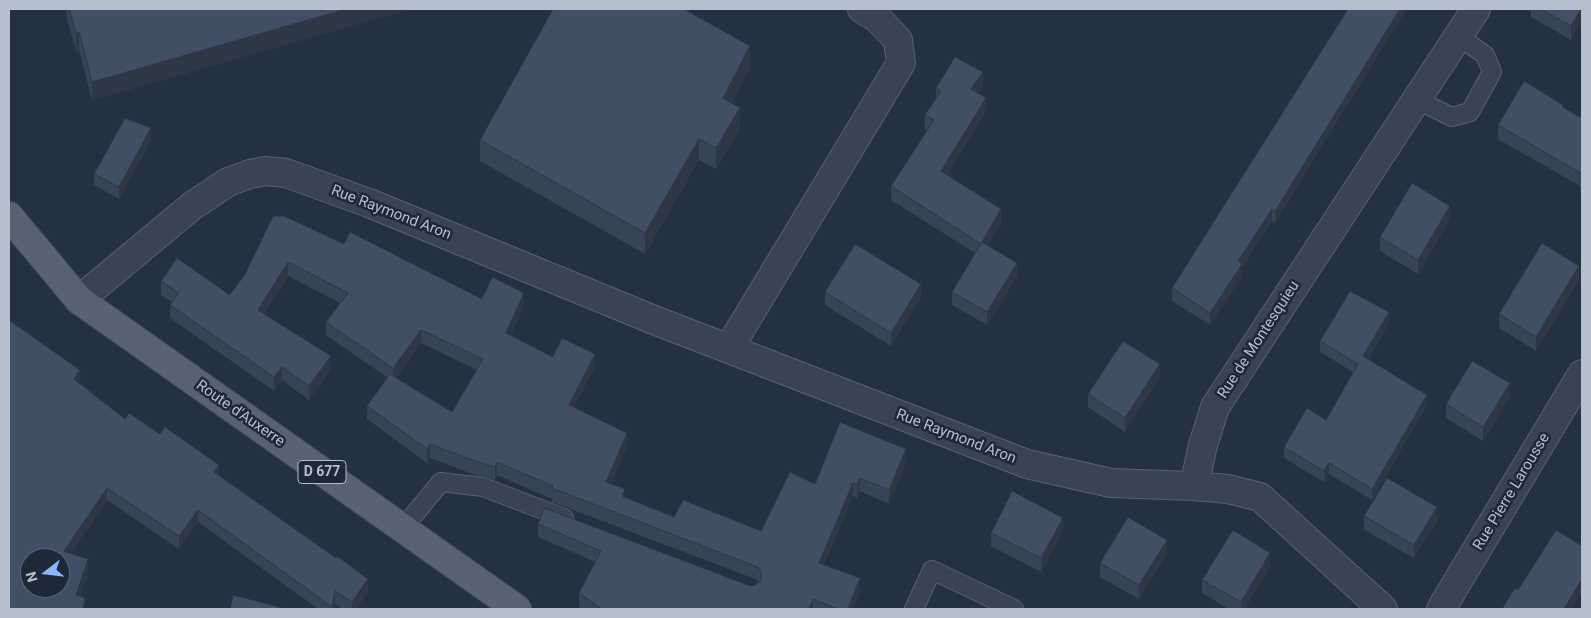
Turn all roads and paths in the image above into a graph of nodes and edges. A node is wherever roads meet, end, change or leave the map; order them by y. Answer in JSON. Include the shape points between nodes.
{"nodes":[{"id":1,"x":862,"y":9,"type":"edge"},
{"id":2,"x":1476,"y":9,"type":"edge"},
{"id":3,"x":1458,"y":36,"type":"junction"},
{"id":4,"x":1417,"y":100,"type":"junction"},
{"id":5,"x":9,"y":216,"type":"edge"},
{"id":6,"x":79,"y":300,"type":"junction"},
{"id":7,"x":728,"y":348,"type":"junction"},
{"id":8,"x":1582,"y":374,"type":"edge"},
{"id":9,"x":1194,"y":486,"type":"junction"},
{"id":10,"x":576,"y":522,"type":"edge"},
{"id":11,"x":402,"y":529,"type":"junction"},
{"id":12,"x":516,"y":609,"type":"edge"},
{"id":13,"x":914,"y":609,"type":"edge"},
{"id":14,"x":1014,"y":609,"type":"edge"},
{"id":15,"x":1383,"y":609,"type":"edge"},
{"id":16,"x":1441,"y":609,"type":"edge"}],
"edges":[{"from":1,"to":7,"type":"street","via":[[877,18],[898,40],[901,64]]},
{"from":2,"to":3,"type":"street","name":"Rue de Montesquieu"},
{"from":3,"to":4,"type":"street","name":"Rue de Montesquieu"},
{"from":3,"to":4,"type":"lane","via":[[1485,55],[1492,72],[1470,112],[1452,117]]},
{"from":4,"to":9,"type":"street","name":"Rue de Montesquieu","via":[[1214,407]]},
{"from":5,"to":6,"type":"main road","name":"Route d'Auxerre","number":"D 677"},
{"from":6,"to":7,"type":"street","name":"Rue Raymond Aron","via":[[192,206],[228,182],[265,171],[286,173],[369,203]]},
{"from":6,"to":11,"type":"main road","name":"Route d'Auxerre","number":"D 677"},
{"from":7,"to":9,"type":"street","name":"Rue Raymond Aron","via":[[1027,464],[1111,483]]},
{"from":8,"to":16,"type":"street","name":"Rue Pierre Larousse"},
{"from":9,"to":15,"type":"street","via":[[1228,489],[1260,497]]},
{"from":10,"to":11,"type":"lane","via":[[483,487],[441,482]]},
{"from":11,"to":12,"type":"main road","name":"Route d'Auxerre","number":"D 677"},
{"from":13,"to":14,"type":"lane","via":[[932,570]]}]}
